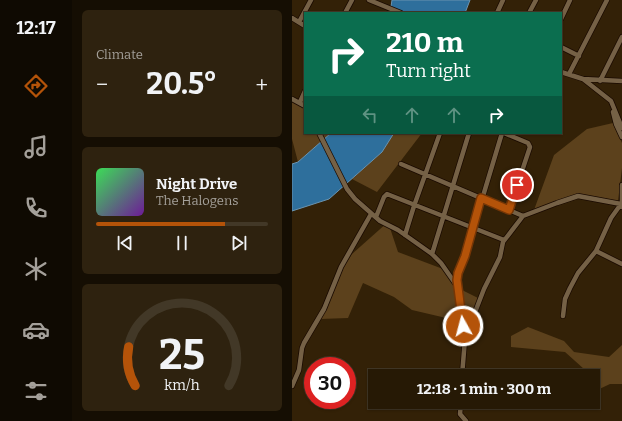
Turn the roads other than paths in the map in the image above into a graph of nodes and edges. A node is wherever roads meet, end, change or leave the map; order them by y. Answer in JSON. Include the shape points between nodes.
{"nodes":[{"id":1,"x":311,"y":0,"type":"edge"},
{"id":2,"x":352,"y":0,"type":"edge"},
{"id":3,"x":369,"y":0,"type":"edge"},
{"id":4,"x":503,"y":0,"type":"edge"},
{"id":5,"x":536,"y":0,"type":"edge"},
{"id":6,"x":570,"y":0,"type":"edge"},
{"id":7,"x":608,"y":0,"type":"edge"},
{"id":8,"x":304,"y":12,"type":"edge"},
{"id":9,"x":346,"y":12,"type":"edge"},
{"id":10,"x":399,"y":12,"type":"edge"},
{"id":11,"x":497,"y":12,"type":"edge"},
{"id":12,"x":530,"y":12,"type":"edge"},
{"id":13,"x":304,"y":13,"type":"edge"},
{"id":14,"x":562,"y":17,"type":"edge"},
{"id":15,"x":292,"y":18,"type":"edge"},
{"id":16,"x":299,"y":22,"type":"junction"},
{"id":17,"x":304,"y":25,"type":"edge"},
{"id":18,"x":622,"y":37,"type":"edge"},
{"id":19,"x":562,"y":48,"type":"edge"},
{"id":20,"x":579,"y":56,"type":"junction"},
{"id":21,"x":562,"y":72,"type":"edge"},
{"id":22,"x":570,"y":74,"type":"junction"},
{"id":23,"x":582,"y":79,"type":"junction"},
{"id":24,"x":600,"y":81,"type":"junction"},
{"id":25,"x":622,"y":81,"type":"edge"},
{"id":26,"x":304,"y":93,"type":"edge"},
{"id":27,"x":292,"y":99,"type":"edge"},
{"id":28,"x":611,"y":101,"type":"junction"},
{"id":29,"x":300,"y":102,"type":"junction"},
{"id":30,"x":304,"y":105,"type":"edge"},
{"id":31,"x":622,"y":128,"type":"edge"},
{"id":32,"x":320,"y":134,"type":"edge"},
{"id":33,"x":440,"y":134,"type":"edge"},
{"id":34,"x":469,"y":134,"type":"edge"},
{"id":35,"x":503,"y":134,"type":"edge"},
{"id":36,"x":506,"y":134,"type":"edge"},
{"id":37,"x":622,"y":137,"type":"edge"},
{"id":38,"x":401,"y":164,"type":"dead end"},
{"id":39,"x":425,"y":174,"type":"junction"},
{"id":40,"x":622,"y":185,"type":"edge"},
{"id":41,"x":453,"y":186,"type":"junction"},
{"id":42,"x":481,"y":198,"type":"junction"},
{"id":43,"x":414,"y":206,"type":"junction"},
{"id":44,"x":622,"y":206,"type":"edge"},
{"id":45,"x":509,"y":210,"type":"junction"},
{"id":46,"x":371,"y":214,"type":"junction"},
{"id":47,"x":444,"y":216,"type":"junction"},
{"id":48,"x":523,"y":216,"type":"junction"},
{"id":49,"x":376,"y":218,"type":"junction"},
{"id":50,"x":473,"y":227,"type":"junction"},
{"id":51,"x":405,"y":235,"type":"junction"},
{"id":52,"x":504,"y":240,"type":"junction"},
{"id":53,"x":596,"y":252,"type":"junction"},
{"id":54,"x":432,"y":254,"type":"junction"},
{"id":55,"x":622,"y":264,"type":"edge"},
{"id":56,"x":458,"y":287,"type":"junction"},
{"id":57,"x":563,"y":316,"type":"dead end"},
{"id":58,"x":465,"y":339,"type":"junction"},
{"id":59,"x":463,"y":369,"type":"edge"},
{"id":60,"x":292,"y":386,"type":"edge"},
{"id":61,"x":461,"y":409,"type":"edge"},
{"id":62,"x":461,"y":415,"type":"junction"},
{"id":63,"x":459,"y":421,"type":"edge"},
{"id":64,"x":466,"y":421,"type":"edge"}],
"edges":[{"from":1,"to":8,"type":"street"},
{"from":2,"to":9,"type":"street"},
{"from":3,"to":10,"type":"street"},
{"from":4,"to":11,"type":"street"},
{"from":5,"to":12,"type":"street"},
{"from":6,"to":14,"type":"street"},
{"from":7,"to":20,"type":"street"},
{"from":13,"to":16,"type":"street"},
{"from":15,"to":16,"type":"street"},
{"from":16,"to":17,"type":"street"},
{"from":18,"to":24,"type":"street"},
{"from":19,"to":20,"type":"street"},
{"from":20,"to":22,"type":"street"},
{"from":21,"to":22,"type":"street"},
{"from":22,"to":23,"type":"street"},
{"from":23,"to":24,"type":"street"},
{"from":23,"to":28,"type":"street"},
{"from":24,"to":25,"type":"street"},
{"from":26,"to":29,"type":"street"},
{"from":27,"to":29,"type":"street"},
{"from":28,"to":31,"type":"street"},
{"from":28,"to":37,"type":"street"},
{"from":29,"to":30,"type":"street"},
{"from":32,"to":46,"type":"street","via":[[347,189]]},
{"from":33,"to":39,"type":"street"},
{"from":34,"to":41,"type":"street"},
{"from":35,"to":42,"type":"street"},
{"from":36,"to":45,"type":"street","via":[[528,143],[530,147]]},
{"from":38,"to":39,"type":"street"},
{"from":39,"to":41,"type":"street"},
{"from":39,"to":43,"type":"street"},
{"from":40,"to":44,"type":"street"},
{"from":41,"to":42,"type":"street"},
{"from":41,"to":47,"type":"street"},
{"from":42,"to":45,"type":"street"},
{"from":42,"to":50,"type":"street"},
{"from":43,"to":47,"type":"street"},
{"from":43,"to":49,"type":"street","via":[[387,194]]},
{"from":43,"to":51,"type":"street"},
{"from":44,"to":48,"type":"street","via":[[578,196]]},
{"from":44,"to":53,"type":"street","via":[[608,222]]},
{"from":45,"to":48,"type":"street"},
{"from":46,"to":49,"type":"street"},
{"from":46,"to":60,"type":"street","via":[[302,348],[299,370]]},
{"from":47,"to":50,"type":"street"},
{"from":47,"to":54,"type":"street"},
{"from":48,"to":52,"type":"street"},
{"from":49,"to":51,"type":"street"},
{"from":50,"to":52,"type":"street"},
{"from":50,"to":56,"type":"street","via":[[458,273]]},
{"from":51,"to":54,"type":"street"},
{"from":52,"to":58,"type":"street","via":[[500,257],[484,289]]},
{"from":53,"to":55,"type":"street"},
{"from":53,"to":57,"type":"street","via":[[578,273],[570,288],[565,299]]},
{"from":54,"to":56,"type":"street"},
{"from":56,"to":58,"type":"street"},
{"from":58,"to":59,"type":"street"},
{"from":61,"to":62,"type":"street"},
{"from":62,"to":63,"type":"street"},
{"from":62,"to":64,"type":"street"}]}
